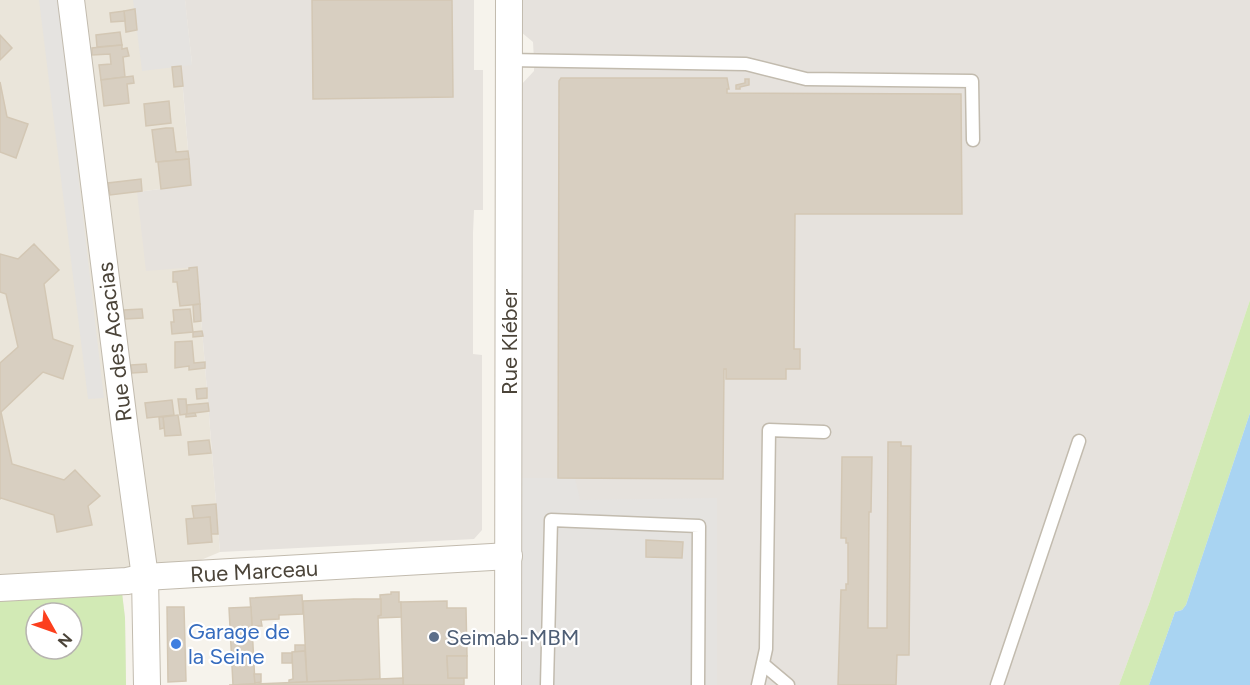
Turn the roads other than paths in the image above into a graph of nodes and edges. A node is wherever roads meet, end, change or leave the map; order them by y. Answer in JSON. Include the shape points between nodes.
{"nodes":[{"id":1,"x":70,"y":0,"type":"edge"},
{"id":2,"x":509,"y":0,"type":"edge"},
{"id":3,"x":508,"y":60,"type":"junction"},
{"id":4,"x":973,"y":140,"type":"dead end"},
{"id":5,"x":824,"y":432,"type":"dead end"},
{"id":6,"x":1079,"y":441,"type":"dead end"},
{"id":7,"x":509,"y":556,"type":"junction"},
{"id":8,"x":146,"y":577,"type":"junction"},
{"id":9,"x":0,"y":588,"type":"edge"},
{"id":10,"x":763,"y":664,"type":"junction"},
{"id":11,"x":147,"y":685,"type":"edge"},
{"id":12,"x":508,"y":685,"type":"edge"},
{"id":13,"x":547,"y":685,"type":"edge"},
{"id":14,"x":698,"y":685,"type":"edge"},
{"id":15,"x":758,"y":685,"type":"edge"},
{"id":16,"x":788,"y":685,"type":"edge"},
{"id":17,"x":996,"y":685,"type":"edge"}],
"edges":[{"from":1,"to":8,"type":"street","name":"Rue des Acacias"},
{"from":2,"to":3,"type":"street","name":"Rue Kléber"},
{"from":3,"to":4,"type":"lane","via":[[746,64],[806,79],[972,81]]},
{"from":3,"to":7,"type":"street","name":"Rue Kléber"},
{"from":5,"to":10,"type":"lane","via":[[769,430]]},
{"from":6,"to":17,"type":"lane"},
{"from":7,"to":8,"type":"street","name":"Rue Marceau"},
{"from":7,"to":12,"type":"street","name":"Rue Kléber"},
{"from":8,"to":9,"type":"street","name":"Rue Marceau","via":[[127,582]]},
{"from":8,"to":11,"type":"street","name":"Rue des Acacias"},
{"from":10,"to":15,"type":"lane"},
{"from":10,"to":16,"type":"lane"},
{"from":13,"to":14,"type":"lane","via":[[551,520],[699,526]]}]}
